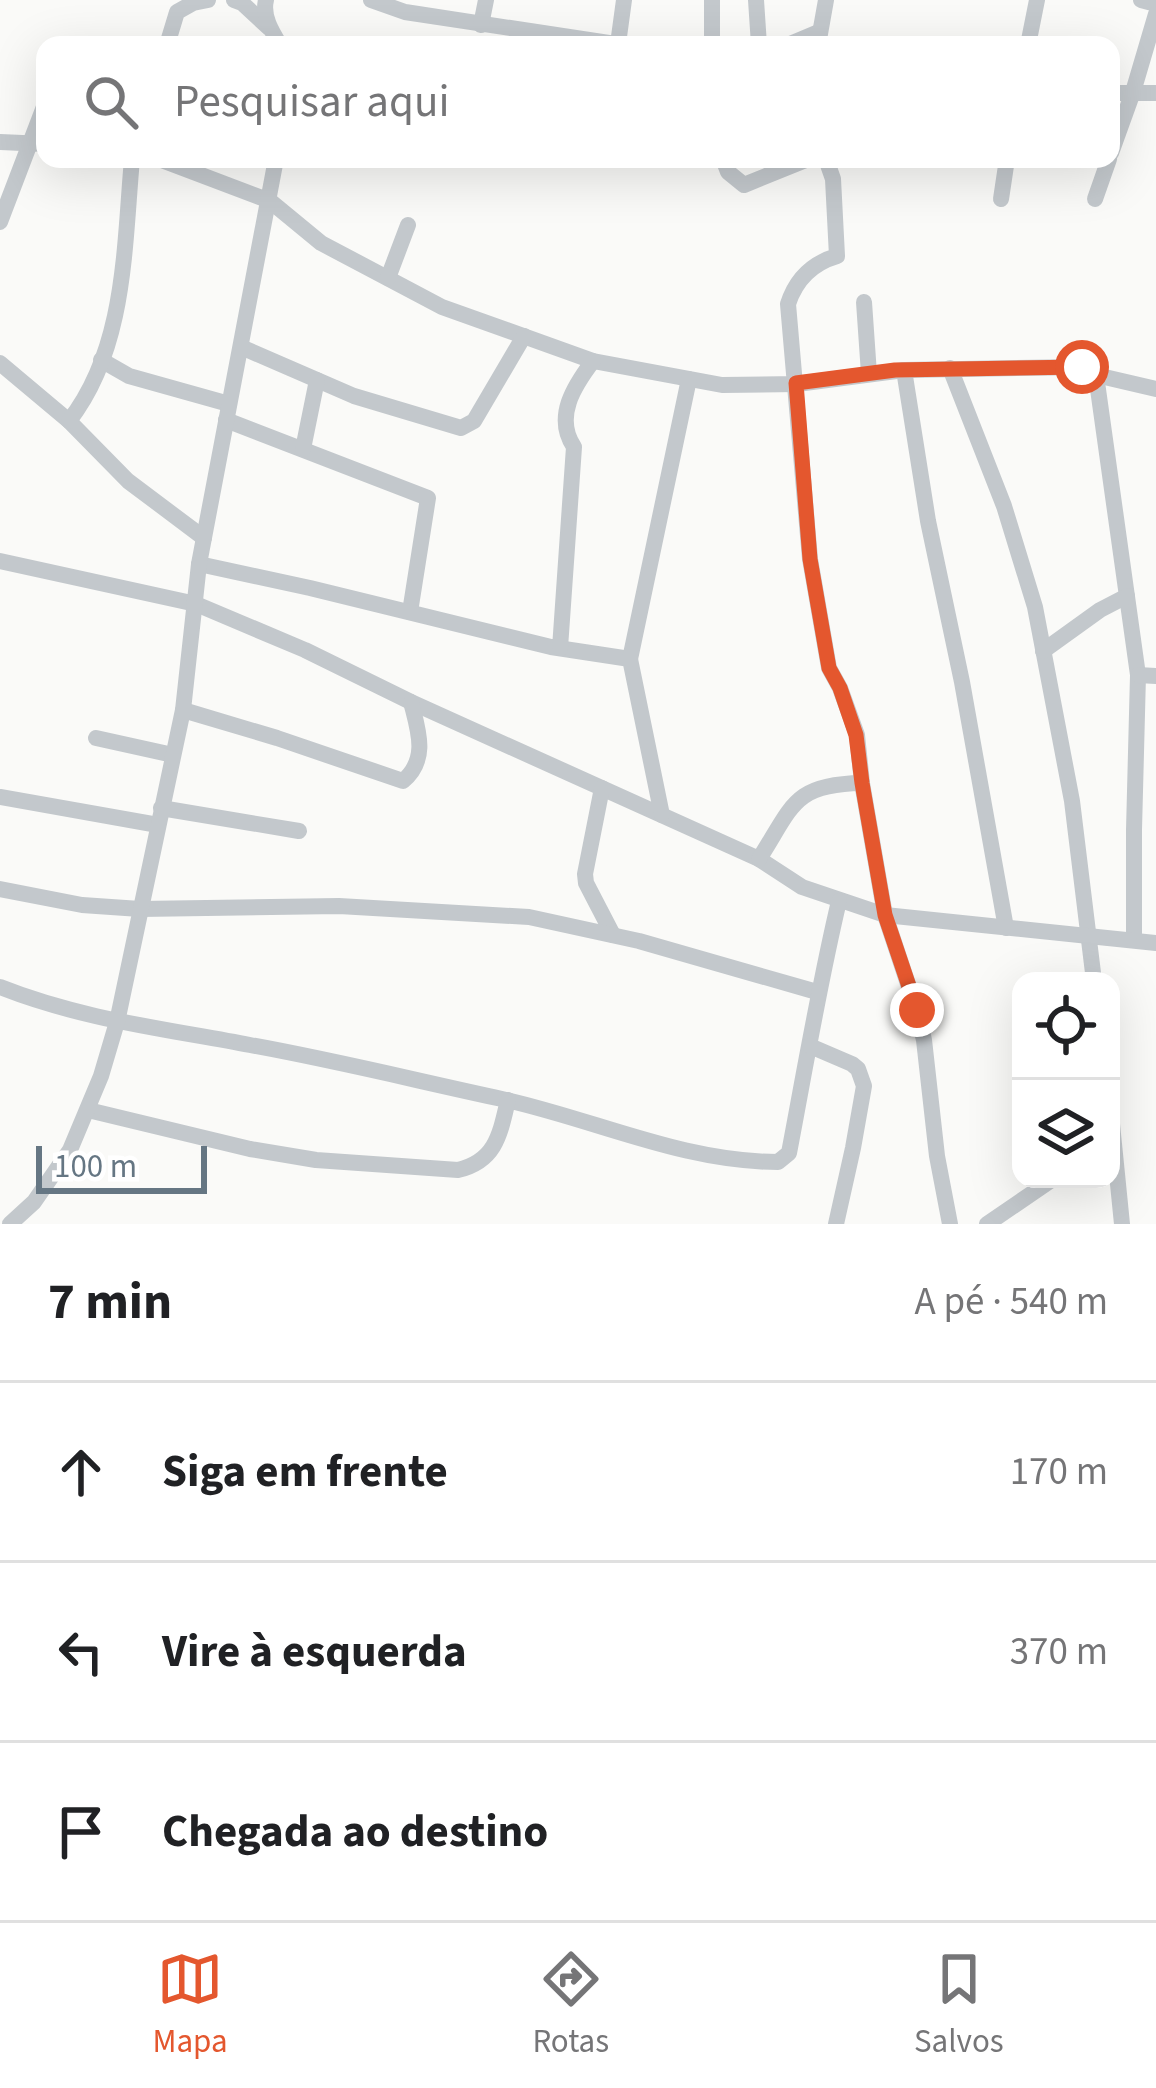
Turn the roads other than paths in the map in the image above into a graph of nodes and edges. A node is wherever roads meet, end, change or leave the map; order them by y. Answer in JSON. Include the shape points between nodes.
{"nodes":[{"id":1,"x":208,"y":0,"type":"edge"},
{"id":2,"x":234,"y":0,"type":"edge"},
{"id":3,"x":266,"y":0,"type":"edge"},
{"id":4,"x":370,"y":0,"type":"edge"},
{"id":5,"x":486,"y":0,"type":"edge"},
{"id":6,"x":624,"y":0,"type":"edge"},
{"id":7,"x":712,"y":0,"type":"edge"},
{"id":8,"x":756,"y":0,"type":"edge"},
{"id":9,"x":826,"y":0,"type":"edge"},
{"id":10,"x":1037,"y":0,"type":"edge"},
{"id":11,"x":1141,"y":0,"type":"edge"},
{"id":12,"x":1156,"y":4,"type":"edge"},
{"id":13,"x":1156,"y":14,"type":"edge"},
{"id":14,"x":481,"y":25,"type":"junction"},
{"id":15,"x":269,"y":28,"type":"junction"},
{"id":16,"x":169,"y":36,"type":"edge"},
{"id":17,"x":274,"y":36,"type":"edge"},
{"id":18,"x":557,"y":36,"type":"edge"},
{"id":19,"x":621,"y":36,"type":"edge"},
{"id":20,"x":712,"y":36,"type":"edge"},
{"id":21,"x":758,"y":36,"type":"edge"},
{"id":22,"x":818,"y":36,"type":"edge"},
{"id":23,"x":1030,"y":36,"type":"edge"},
{"id":24,"x":1133,"y":92,"type":"junction"},
{"id":25,"x":1120,"y":93,"type":"edge"},
{"id":26,"x":1156,"y":93,"type":"edge"},
{"id":27,"x":1120,"y":128,"type":"edge"},
{"id":28,"x":0,"y":142,"type":"edge"},
{"id":29,"x":36,"y":144,"type":"edge"},
{"id":30,"x":36,"y":148,"type":"edge"},
{"id":31,"x":131,"y":168,"type":"edge"},
{"id":32,"x":183,"y":168,"type":"edge"},
{"id":33,"x":275,"y":168,"type":"edge"},
{"id":34,"x":726,"y":168,"type":"edge"},
{"id":35,"x":786,"y":168,"type":"edge"},
{"id":36,"x":829,"y":168,"type":"edge"},
{"id":37,"x":1005,"y":168,"type":"edge"},
{"id":38,"x":1106,"y":168,"type":"edge"},
{"id":39,"x":1000,"y":199,"type":"dead end"},
{"id":40,"x":1094,"y":199,"type":"dead end"},
{"id":41,"x":270,"y":201,"type":"junction"},
{"id":42,"x":0,"y":222,"type":"edge"},
{"id":43,"x":408,"y":225,"type":"dead end"},
{"id":44,"x":388,"y":278,"type":"junction"},
{"id":45,"x":864,"y":302,"type":"dead end"},
{"id":46,"x":524,"y":336,"type":"junction"},
{"id":47,"x":241,"y":347,"type":"junction"},
{"id":48,"x":101,"y":360,"type":"junction"},
{"id":49,"x":593,"y":361,"type":"junction"},
{"id":50,"x":0,"y":363,"type":"edge"},
{"id":51,"x":950,"y":368,"type":"junction"},
{"id":52,"x":904,"y":370,"type":"junction"},
{"id":53,"x":869,"y":374,"type":"junction"},
{"id":54,"x":1096,"y":375,"type":"junction"},
{"id":55,"x":689,"y":379,"type":"junction"},
{"id":56,"x":317,"y":380,"type":"junction"},
{"id":57,"x":796,"y":383,"type":"junction"},
{"id":58,"x":1156,"y":389,"type":"edge"},
{"id":59,"x":228,"y":412,"type":"junction"},
{"id":60,"x":69,"y":421,"type":"junction"},
{"id":61,"x":303,"y":449,"type":"junction"},
{"id":62,"x":210,"y":505,"type":"junction"},
{"id":63,"x":174,"y":517,"type":"junction"},
{"id":64,"x":204,"y":538,"type":"junction"},
{"id":65,"x":0,"y":561,"type":"edge"},
{"id":66,"x":200,"y":564,"type":"junction"},
{"id":67,"x":1127,"y":596,"type":"junction"},
{"id":68,"x":196,"y":604,"type":"junction"},
{"id":69,"x":410,"y":612,"type":"junction"},
{"id":70,"x":560,"y":648,"type":"junction"},
{"id":71,"x":1042,"y":651,"type":"junction"},
{"id":72,"x":630,"y":658,"type":"junction"},
{"id":73,"x":1147,"y":676,"type":"edge"},
{"id":74,"x":411,"y":702,"type":"junction"},
{"id":75,"x":183,"y":710,"type":"junction"},
{"id":76,"x":96,"y":738,"type":"dead end"},
{"id":77,"x":173,"y":755,"type":"junction"},
{"id":78,"x":862,"y":783,"type":"junction"},
{"id":79,"x":602,"y":788,"type":"junction"},
{"id":80,"x":0,"y":796,"type":"edge"},
{"id":81,"x":662,"y":815,"type":"junction"},
{"id":82,"x":160,"y":817,"type":"junction"},
{"id":83,"x":299,"y":831,"type":"dead end"},
{"id":84,"x":759,"y":859,"type":"junction"},
{"id":85,"x":0,"y":889,"type":"edge"},
{"id":86,"x":839,"y":902,"type":"junction"},
{"id":87,"x":140,"y":909,"type":"junction"},
{"id":88,"x":885,"y":915,"type":"junction"},
{"id":89,"x":1006,"y":928,"type":"junction"},
{"id":90,"x":1088,"y":934,"type":"junction"},
{"id":91,"x":613,"y":935,"type":"junction"},
{"id":92,"x":1134,"y":940,"type":"junction"},
{"id":93,"x":1156,"y":943,"type":"edge"},
{"id":94,"x":1093,"y":972,"type":"edge"},
{"id":95,"x":0,"y":987,"type":"edge"},
{"id":96,"x":817,"y":992,"type":"junction"},
{"id":97,"x":117,"y":1022,"type":"junction"},
{"id":98,"x":810,"y":1046,"type":"junction"},
{"id":99,"x":508,"y":1100,"type":"junction"},
{"id":100,"x":88,"y":1110,"type":"junction"},
{"id":101,"x":1040,"y":1188,"type":"edge"},
{"id":102,"x":1116,"y":1188,"type":"edge"},
{"id":103,"x":10,"y":1224,"type":"edge"},
{"id":104,"x":836,"y":1224,"type":"edge"},
{"id":105,"x":950,"y":1224,"type":"edge"},
{"id":106,"x":987,"y":1224,"type":"edge"},
{"id":107,"x":1121,"y":1224,"type":"edge"}],
"edges":[{"from":1,"to":16,"type":"street","via":[[177,12]]},
{"from":2,"to":15,"type":"street"},
{"from":3,"to":15,"type":"street"},
{"from":4,"to":14,"type":"street"},
{"from":5,"to":14,"type":"street"},
{"from":6,"to":19,"type":"street"},
{"from":7,"to":20,"type":"street"},
{"from":8,"to":21,"type":"street"},
{"from":9,"to":22,"type":"street"},
{"from":10,"to":23,"type":"street"},
{"from":11,"to":12,"type":"street"},
{"from":13,"to":24,"type":"street"},
{"from":14,"to":18,"type":"street"},
{"from":15,"to":17,"type":"street"},
{"from":24,"to":25,"type":"street"},
{"from":24,"to":26,"type":"street"},
{"from":24,"to":27,"type":"street"},
{"from":28,"to":29,"type":"street"},
{"from":30,"to":42,"type":"street"},
{"from":31,"to":48,"type":"street","via":[[118,305]]},
{"from":32,"to":41,"type":"street"},
{"from":33,"to":41,"type":"street"},
{"from":34,"to":35,"type":"street","via":[[744,185]]},
{"from":36,"to":57,"type":"street","via":[[837,256],[811,269],[791,293]]},
{"from":37,"to":39,"type":"street"},
{"from":38,"to":40,"type":"street"},
{"from":41,"to":44,"type":"street","via":[[321,243]]},
{"from":41,"to":47,"type":"street"},
{"from":43,"to":44,"type":"street"},
{"from":44,"to":46,"type":"street","via":[[442,308]]},
{"from":45,"to":53,"type":"street"},
{"from":46,"to":49,"type":"street"},
{"from":46,"to":56,"type":"street","via":[[474,421],[461,428]]},
{"from":47,"to":56,"type":"street"},
{"from":47,"to":59,"type":"street"},
{"from":48,"to":59,"type":"street"},
{"from":48,"to":60,"type":"street"},
{"from":49,"to":55,"type":"street"},
{"from":49,"to":70,"type":"street","via":[[567,408],[574,447]]},
{"from":50,"to":60,"type":"street"},
{"from":51,"to":52,"type":"street"},
{"from":51,"to":54,"type":"street","via":[[1082,367]]},
{"from":51,"to":71,"type":"street","via":[[1004,506]]},
{"from":52,"to":53,"type":"street"},
{"from":52,"to":89,"type":"street"},
{"from":53,"to":57,"type":"street"},
{"from":54,"to":58,"type":"street"},
{"from":54,"to":67,"type":"street"},
{"from":55,"to":57,"type":"street"},
{"from":55,"to":72,"type":"street"},
{"from":56,"to":61,"type":"street"},
{"from":57,"to":78,"type":"street","via":[[810,559],[829,668],[856,735]]},
{"from":59,"to":61,"type":"street"},
{"from":59,"to":62,"type":"street"},
{"from":60,"to":63,"type":"street"},
{"from":61,"to":69,"type":"street","via":[[428,498]]},
{"from":62,"to":63,"type":"street"},
{"from":62,"to":64,"type":"street"},
{"from":63,"to":64,"type":"street"},
{"from":64,"to":66,"type":"street"},
{"from":65,"to":68,"type":"street"},
{"from":66,"to":68,"type":"street"},
{"from":66,"to":69,"type":"street"},
{"from":67,"to":71,"type":"street"},
{"from":67,"to":73,"type":"street"},
{"from":68,"to":74,"type":"street"},
{"from":68,"to":75,"type":"street"},
{"from":69,"to":70,"type":"street"},
{"from":70,"to":72,"type":"street"},
{"from":71,"to":90,"type":"street"},
{"from":72,"to":81,"type":"street"},
{"from":73,"to":92,"type":"street","via":[[1133,830]]},
{"from":74,"to":75,"type":"street","via":[[420,753],[403,781]]},
{"from":74,"to":79,"type":"street"},
{"from":75,"to":77,"type":"street"},
{"from":76,"to":77,"type":"street"},
{"from":77,"to":82,"type":"street"},
{"from":78,"to":84,"type":"street","via":[[806,793]]},
{"from":78,"to":88,"type":"street"},
{"from":79,"to":81,"type":"street"},
{"from":79,"to":91,"type":"street","via":[[585,874]]},
{"from":80,"to":82,"type":"street"},
{"from":81,"to":84,"type":"street"},
{"from":82,"to":83,"type":"street"},
{"from":82,"to":87,"type":"street"},
{"from":84,"to":86,"type":"street"},
{"from":85,"to":87,"type":"street"},
{"from":86,"to":88,"type":"street"},
{"from":86,"to":96,"type":"street"},
{"from":87,"to":91,"type":"street","via":[[529,917]]},
{"from":87,"to":97,"type":"street"},
{"from":88,"to":89,"type":"street"},
{"from":88,"to":105,"type":"street","via":[[924,1040]]},
{"from":89,"to":90,"type":"street"},
{"from":90,"to":92,"type":"street"},
{"from":90,"to":94,"type":"street"},
{"from":91,"to":96,"type":"street"},
{"from":92,"to":93,"type":"street"},
{"from":95,"to":97,"type":"street"},
{"from":96,"to":98,"type":"street"},
{"from":97,"to":99,"type":"street"},
{"from":97,"to":100,"type":"street"},
{"from":98,"to":99,"type":"street","via":[[789,1153],[778,1162],[704,1156]]},
{"from":98,"to":104,"type":"street","via":[[858,1069],[864,1086]]},
{"from":99,"to":100,"type":"street","via":[[493,1148],[477,1166],[458,1170],[316,1160]]},
{"from":100,"to":103,"type":"street","via":[[70,1150]]},
{"from":101,"to":106,"type":"street"},
{"from":102,"to":107,"type":"street"}]}
